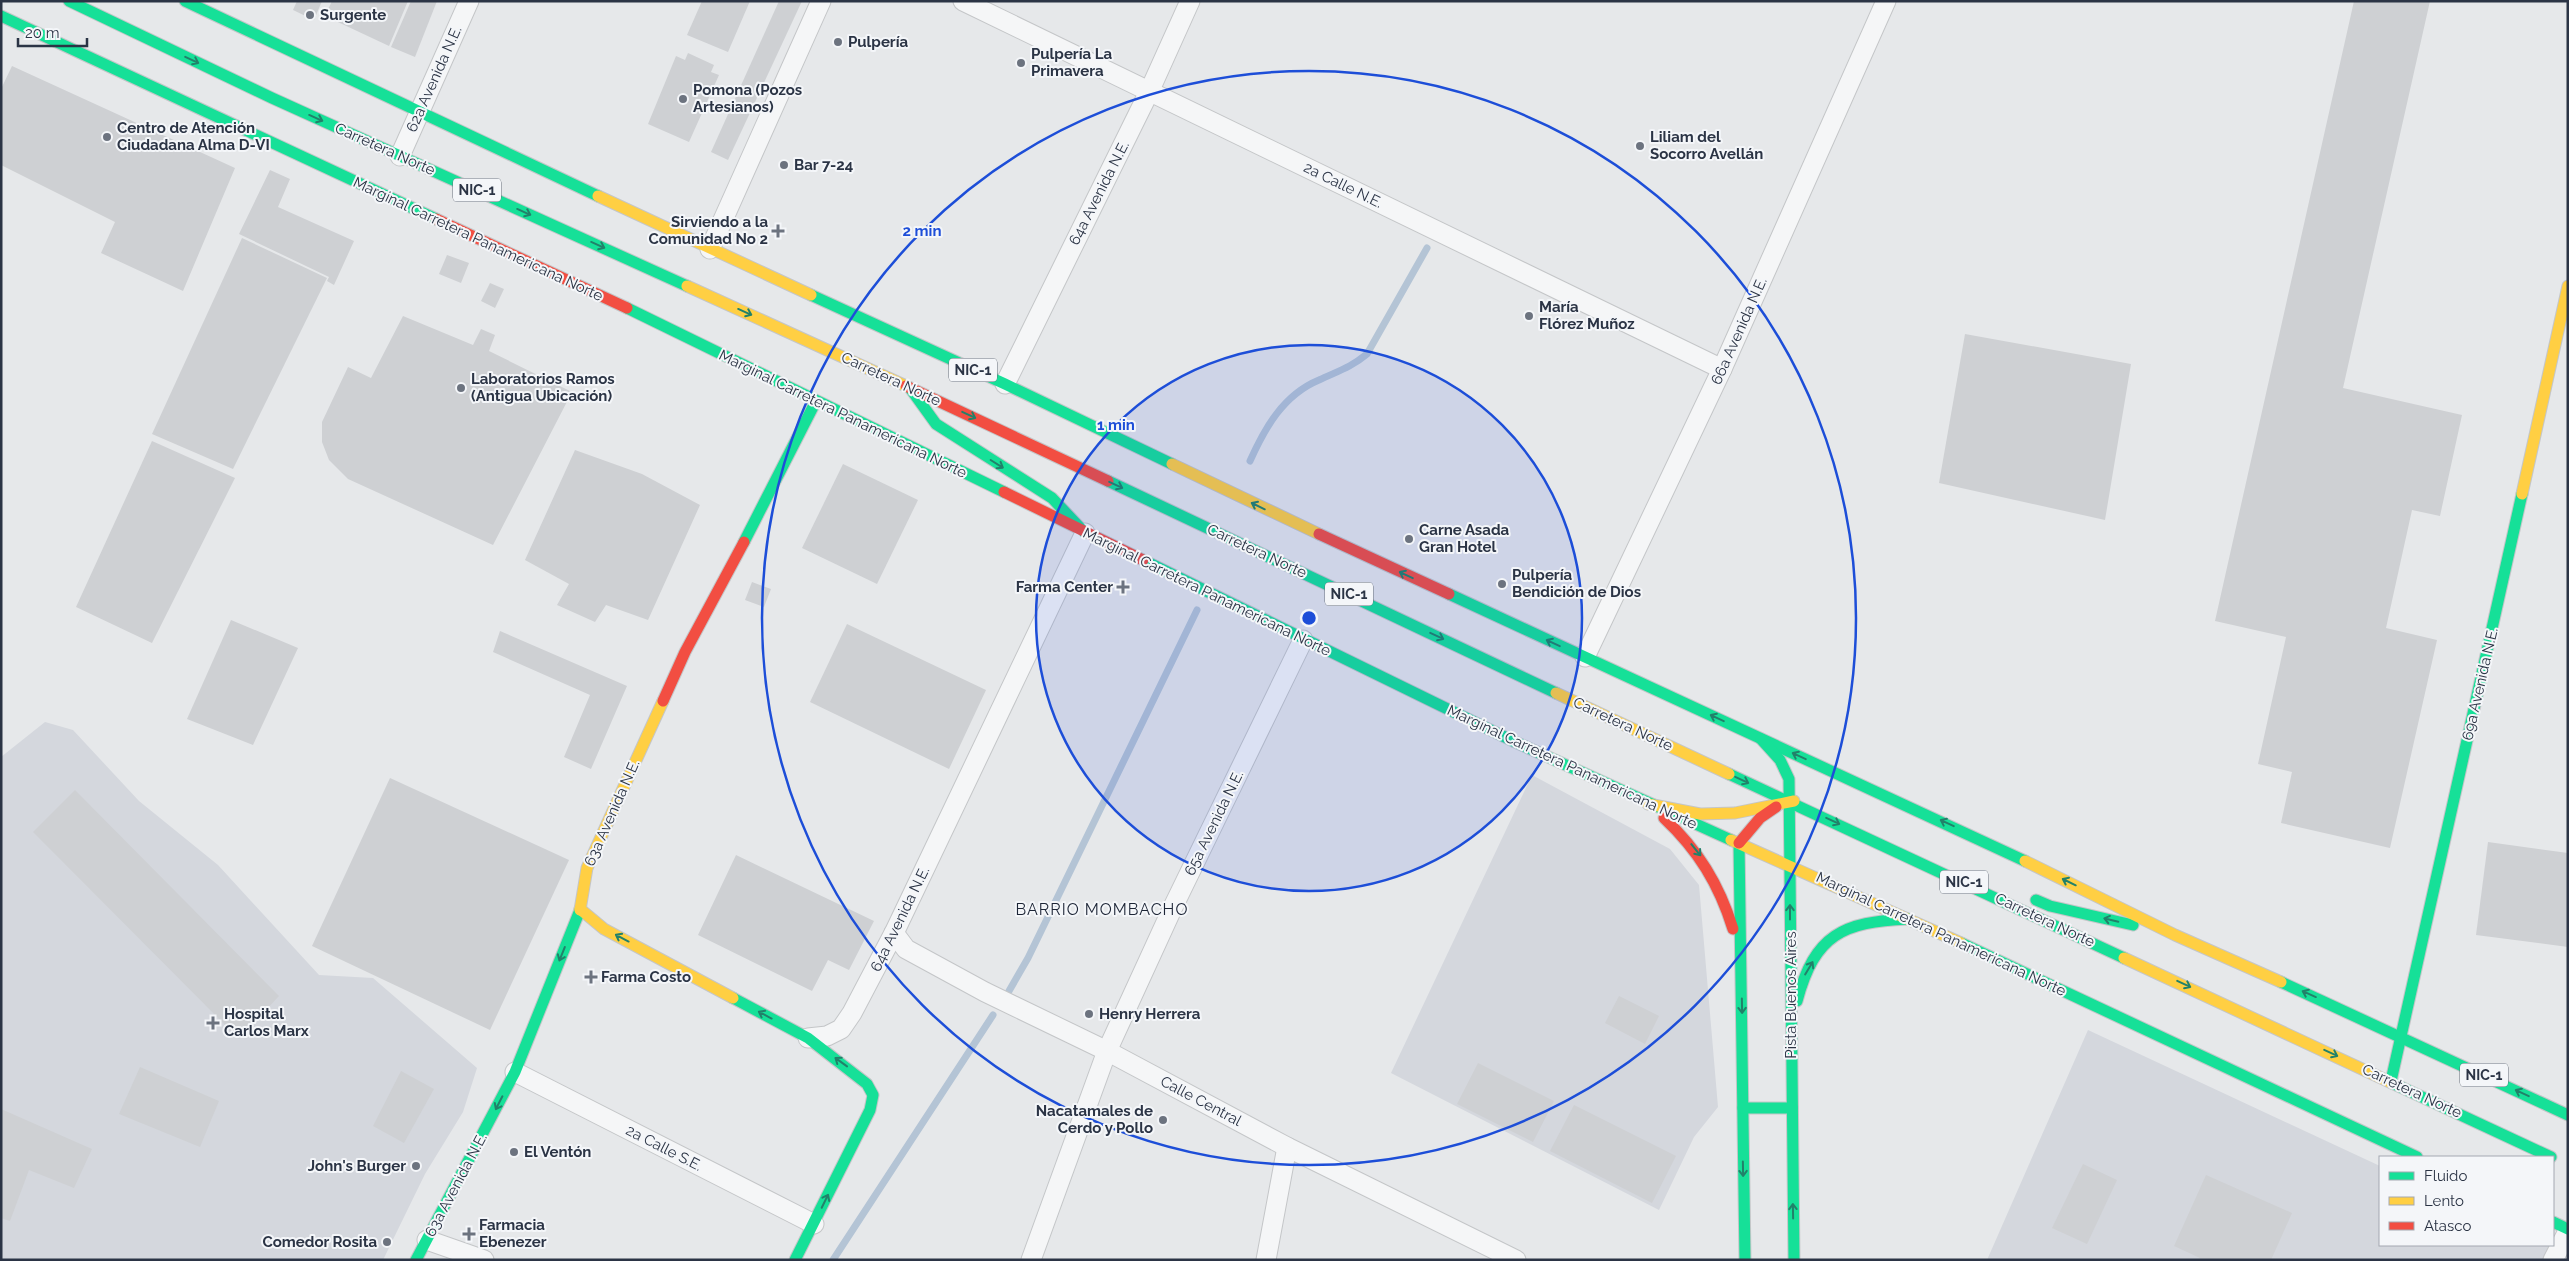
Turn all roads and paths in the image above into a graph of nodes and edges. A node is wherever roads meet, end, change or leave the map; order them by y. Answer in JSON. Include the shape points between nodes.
{"nodes":[{"id":1,"x":69,"y":1,"type":"edge"},
{"id":2,"x":185,"y":1,"type":"edge"},
{"id":3,"x":469,"y":1,"type":"edge"},
{"id":4,"x":821,"y":1,"type":"edge"},
{"id":5,"x":962,"y":1,"type":"edge"},
{"id":6,"x":1190,"y":1,"type":"edge"},
{"id":7,"x":1886,"y":1,"type":"edge"},
{"id":8,"x":1,"y":16,"type":"edge"},
{"id":9,"x":1149,"y":92,"type":"junction"},
{"id":10,"x":419,"y":113,"type":"junction"},
{"id":11,"x":400,"y":156,"type":"junction"},
{"id":12,"x":710,"y":250,"type":"junction"},
{"id":13,"x":2568,"y":286,"type":"edge"},
{"id":14,"x":1722,"y":369,"type":"junction"},
{"id":15,"x":1005,"y":384,"type":"junction"},
{"id":16,"x":909,"y":387,"type":"junction"},
{"id":17,"x":816,"y":401,"type":"junction"},
{"id":18,"x":1085,"y":533,"type":"junction"},
{"id":19,"x":1303,"y":640,"type":"junction"},
{"id":20,"x":1585,"y":657,"type":"junction"},
{"id":21,"x":1761,"y":739,"type":"junction"},
{"id":22,"x":1789,"y":801,"type":"junction"},
{"id":23,"x":1648,"y":804,"type":"junction"},
{"id":24,"x":1825,"y":804,"type":"dead end"},
{"id":25,"x":1739,"y":843,"type":"junction"},
{"id":26,"x":1790,"y":864,"type":"junction"},
{"id":27,"x":2023,"y":894,"type":"dead end"},
{"id":28,"x":580,"y":909,"type":"junction"},
{"id":29,"x":1911,"y":919,"type":"junction"},
{"id":30,"x":894,"y":933,"type":"junction"},
{"id":31,"x":2176,"y":935,"type":"junction"},
{"id":32,"x":1741,"y":957,"type":"junction"},
{"id":33,"x":1791,"y":1031,"type":"junction"},
{"id":34,"x":2401,"y":1036,"type":"junction"},
{"id":35,"x":808,"y":1038,"type":"junction"},
{"id":36,"x":1106,"y":1052,"type":"junction"},
{"id":37,"x":514,"y":1072,"type":"junction"},
{"id":38,"x":2391,"y":1081,"type":"junction"},
{"id":39,"x":1743,"y":1108,"type":"junction"},
{"id":40,"x":1792,"y":1108,"type":"junction"},
{"id":41,"x":2568,"y":1115,"type":"edge"},
{"id":42,"x":1287,"y":1147,"type":"junction"},
{"id":43,"x":2415,"y":1156,"type":"edge"},
{"id":44,"x":2550,"y":1156,"type":"edge"},
{"id":45,"x":2554,"y":1223,"type":"edge"},
{"id":46,"x":814,"y":1224,"type":"junction"},
{"id":47,"x":2568,"y":1230,"type":"edge"},
{"id":48,"x":427,"y":1240,"type":"junction"},
{"id":49,"x":416,"y":1260,"type":"edge"},
{"id":50,"x":484,"y":1260,"type":"edge"},
{"id":51,"x":795,"y":1260,"type":"edge"},
{"id":52,"x":1031,"y":1260,"type":"edge"},
{"id":53,"x":1266,"y":1260,"type":"edge"},
{"id":54,"x":1516,"y":1260,"type":"edge"},
{"id":55,"x":1745,"y":1260,"type":"edge"},
{"id":56,"x":1794,"y":1260,"type":"edge"},
{"id":57,"x":2553,"y":1260,"type":"edge"}],
"edges":[{"from":1,"to":11,"type":"main road","name":"Carretera Norte","number":"NIC-1","one_way":true},
{"from":2,"to":10,"type":"main road","number":"NIC-1"},
{"from":3,"to":10,"type":"street","name":"62a Avenida N.E."},
{"from":4,"to":12,"type":"street"},
{"from":5,"to":9,"type":"street","name":"2a Calle N.E."},
{"from":6,"to":9,"type":"street","name":"64a Avenida N.E."},
{"from":7,"to":14,"type":"street","name":"66a Avenida N.E."},
{"from":8,"to":17,"type":"main road","name":"Marginal Carretera Panamericana Norte","via":[[631,310]]},
{"from":9,"to":14,"type":"street","name":"2a Calle N.E."},
{"from":9,"to":15,"type":"street","name":"64a Avenida N.E."},
{"from":10,"to":11,"type":"street","name":"62a Avenida N.E."},
{"from":10,"to":12,"type":"main road","number":"NIC-1"},
{"from":11,"to":16,"type":"main road","name":"Carretera Norte","number":"NIC-1","one_way":true},
{"from":12,"to":15,"type":"main road","number":"NIC-1"},
{"from":13,"to":34,"type":"main road","name":"69a Avenida N.E."},
{"from":14,"to":20,"type":"street","name":"66a Avenida N.E."},
{"from":20,"to":15,"type":"main road","number":"NIC-1","one_way":true,"via":[[1307,529]]},
{"from":16,"to":18,"type":"main road","one_way":true,"via":[[936,424],[1052,498]]},
{"from":16,"to":22,"type":"main road","name":"Carretera Norte","number":"NIC-1","one_way":true},
{"from":17,"to":18,"type":"main road","name":"Marginal Carretera Panamericana Norte"},
{"from":17,"to":28,"type":"main road","name":"63a Avenida N.E.","via":[[685,652],[587,868]]},
{"from":18,"to":19,"type":"main road","name":"Marginal Carretera Panamericana Norte"},
{"from":18,"to":30,"type":"street","name":"64a Avenida N.E."},
{"from":19,"to":23,"type":"main road","name":"Marginal Carretera Panamericana Norte"},
{"from":19,"to":36,"type":"street","name":"65a Avenida N.E."},
{"from":21,"to":20,"type":"main road","number":"NIC-1","one_way":true},
{"from":21,"to":22,"type":"main road","name":"Pista Buenos Aires","via":[[1780,760],[1789,779]]},
{"from":31,"to":21,"type":"main road","number":"NIC-1","one_way":true,"via":[[1991,844]]},
{"from":22,"to":23,"type":"main road","via":[[1726,813],[1700,814]]},
{"from":22,"to":24,"type":"main road"},
{"from":22,"to":25,"type":"main road","via":[[1766,812],[1753,823]]},
{"from":22,"to":26,"type":"main road","name":"Pista Buenos Aires"},
{"from":22,"to":38,"type":"main road","name":"Carretera Norte","number":"NIC-1","one_way":true},
{"from":23,"to":25,"type":"main road","name":"Marginal Carretera Panamericana Norte"},
{"from":23,"to":32,"type":"main road","one_way":true,"via":[[1697,851],[1715,880],[1729,913]]},
{"from":25,"to":26,"type":"main road","name":"Marginal Carretera Panamericana Norte"},
{"from":25,"to":32,"type":"main road"},
{"from":26,"to":29,"type":"main road","name":"Marginal Carretera Panamericana Norte"},
{"from":33,"to":26,"type":"main road","name":"Pista Buenos Aires","one_way":true},
{"from":31,"to":27,"type":"main road","one_way":true,"via":[[2050,906]]},
{"from":35,"to":28,"type":"main road","one_way":true,"via":[[604,929]]},
{"from":28,"to":37,"type":"main road","name":"63a Avenida N.E.","one_way":true},
{"from":33,"to":29,"type":"main road","one_way":true,"via":[[1802,980],[1821,948],[1850,927]]},
{"from":29,"to":43,"type":"main road","name":"Marginal Carretera Panamericana Norte"},
{"from":30,"to":35,"type":"street","name":"64a Avenida N.E.","via":[[852,1013],[840,1029],[826,1036]]},
{"from":30,"to":36,"type":"street","name":"Calle Central","via":[[906,949],[1014,1008]]},
{"from":34,"to":31,"type":"main road","number":"NIC-1","one_way":true},
{"from":32,"to":39,"type":"main road","one_way":true},
{"from":33,"to":40,"type":"main road","name":"Pista Buenos Aires"},
{"from":34,"to":38,"type":"main road","name":"69a Avenida N.E."},
{"from":41,"to":34,"type":"main road","number":"NIC-1","one_way":true},
{"from":46,"to":35,"type":"main road","one_way":true,"via":[[867,1117],[873,1095],[859,1076]]},
{"from":36,"to":42,"type":"street","name":"Calle Central"},
{"from":36,"to":52,"type":"street","name":"65a Avenida N.E."},
{"from":37,"to":46,"type":"street","name":"2a Calle S.E."},
{"from":37,"to":48,"type":"main road","name":"63a Avenida N.E.","one_way":true},
{"from":38,"to":44,"type":"main road","name":"Carretera Norte","number":"NIC-1"},
{"from":39,"to":40,"type":"main road"},
{"from":39,"to":55,"type":"main road","one_way":true},
{"from":56,"to":40,"type":"main road","name":"Pista Buenos Aires","one_way":true},
{"from":42,"to":53,"type":"street"},
{"from":42,"to":54,"type":"street","name":"Calle Central"},
{"from":45,"to":47,"type":"main road"},
{"from":46,"to":51,"type":"main road"},
{"from":47,"to":57,"type":"street"},
{"from":48,"to":49,"type":"main road","name":"63a Avenida N.E."},
{"from":48,"to":50,"type":"street"}]}
